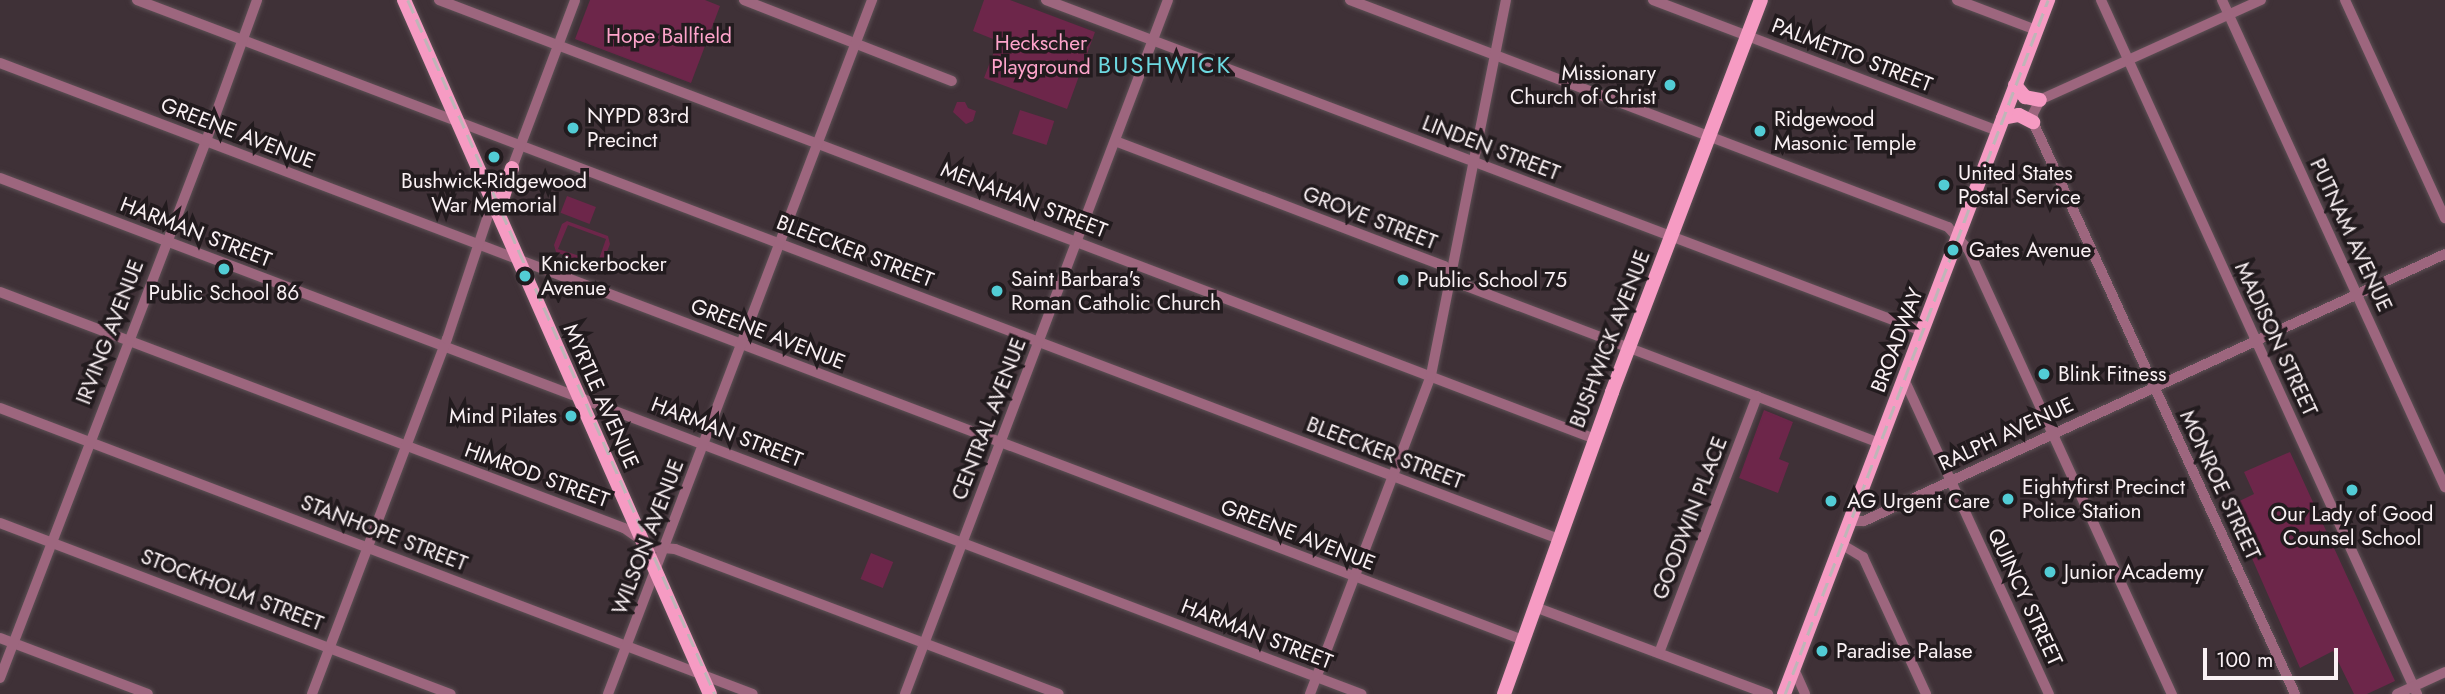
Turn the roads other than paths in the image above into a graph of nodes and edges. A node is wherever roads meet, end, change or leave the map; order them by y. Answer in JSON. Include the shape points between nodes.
{"nodes":[{"id":1,"x":137,"y":0,"type":"edge"},
{"id":2,"x":257,"y":0,"type":"edge"},
{"id":3,"x":404,"y":0,"type":"edge"},
{"id":4,"x":439,"y":0,"type":"edge"},
{"id":5,"x":575,"y":0,"type":"edge"},
{"id":6,"x":744,"y":0,"type":"edge"},
{"id":7,"x":872,"y":0,"type":"edge"},
{"id":8,"x":1046,"y":0,"type":"edge"},
{"id":9,"x":1168,"y":0,"type":"edge"},
{"id":10,"x":1350,"y":0,"type":"edge"},
{"id":11,"x":1506,"y":0,"type":"edge"},
{"id":12,"x":1653,"y":0,"type":"edge"},
{"id":13,"x":1761,"y":0,"type":"edge"},
{"id":14,"x":1957,"y":0,"type":"edge"},
{"id":15,"x":2048,"y":0,"type":"edge"},
{"id":16,"x":2101,"y":0,"type":"edge"},
{"id":17,"x":2222,"y":0,"type":"edge"},
{"id":18,"x":2261,"y":0,"type":"edge"},
{"id":19,"x":2345,"y":0,"type":"edge"},
{"id":20,"x":2229,"y":15,"type":"junction"},
{"id":21,"x":2036,"y":30,"type":"junction"},
{"id":22,"x":1747,"y":36,"type":"junction"},
{"id":23,"x":242,"y":40,"type":"junction"},
{"id":24,"x":1153,"y":40,"type":"junction"},
{"id":25,"x":856,"y":43,"type":"junction"},
{"id":26,"x":558,"y":44,"type":"junction"},
{"id":27,"x":1494,"y":55,"type":"junction"},
{"id":28,"x":2128,"y":61,"type":"junction"},
{"id":29,"x":0,"y":63,"type":"edge"},
{"id":30,"x":952,"y":81,"type":"dead end"},
{"id":31,"x":2015,"y":85,"type":"junction"},
{"id":32,"x":2040,"y":100,"type":"junction"},
{"id":33,"x":457,"y":122,"type":"junction"},
{"id":34,"x":2033,"y":122,"type":"junction"},
{"id":35,"x":2000,"y":125,"type":"junction"},
{"id":36,"x":1709,"y":136,"type":"junction"},
{"id":37,"x":206,"y":141,"type":"junction"},
{"id":38,"x":1115,"y":141,"type":"junction"},
{"id":39,"x":818,"y":142,"type":"junction"},
{"id":40,"x":520,"y":145,"type":"junction"},
{"id":41,"x":1473,"y":162,"type":"junction"},
{"id":42,"x":512,"y":168,"type":"joint"},
{"id":43,"x":0,"y":178,"type":"edge"},
{"id":44,"x":495,"y":208,"type":"junction"},
{"id":45,"x":2445,"y":218,"type":"edge"},
{"id":46,"x":1671,"y":237,"type":"junction"},
{"id":47,"x":1958,"y":238,"type":"junction"},
{"id":48,"x":165,"y":240,"type":"junction"},
{"id":49,"x":1077,"y":241,"type":"junction"},
{"id":50,"x":780,"y":244,"type":"junction"},
{"id":51,"x":479,"y":245,"type":"junction"},
{"id":52,"x":2445,"y":254,"type":"edge"},
{"id":53,"x":518,"y":261,"type":"junction"},
{"id":54,"x":1452,"y":276,"type":"junction"},
{"id":55,"x":0,"y":292,"type":"edge"},
{"id":56,"x":2357,"y":294,"type":"junction"},
{"id":57,"x":1922,"y":331,"type":"junction"},
{"id":58,"x":127,"y":341,"type":"junction"},
{"id":59,"x":2256,"y":341,"type":"junction"},
{"id":60,"x":1038,"y":342,"type":"junction"},
{"id":61,"x":741,"y":344,"type":"junction"},
{"id":62,"x":444,"y":346,"type":"junction"},
{"id":63,"x":1629,"y":347,"type":"junction"},
{"id":64,"x":1431,"y":375,"type":"junction"},
{"id":65,"x":1904,"y":379,"type":"junction"},
{"id":66,"x":2154,"y":387,"type":"junction"},
{"id":67,"x":577,"y":395,"type":"junction"},
{"id":68,"x":1756,"y":396,"type":"junction"},
{"id":69,"x":1914,"y":402,"type":"junction"},
{"id":70,"x":0,"y":408,"type":"edge"},
{"id":71,"x":1893,"y":409,"type":"junction"},
{"id":72,"x":2053,"y":433,"type":"junction"},
{"id":73,"x":1595,"y":439,"type":"junction"},
{"id":74,"x":89,"y":442,"type":"junction"},
{"id":75,"x":1000,"y":442,"type":"junction"},
{"id":76,"x":1880,"y":443,"type":"junction"},
{"id":77,"x":703,"y":445,"type":"junction"},
{"id":78,"x":406,"y":447,"type":"junction"},
{"id":79,"x":1392,"y":476,"type":"junction"},
{"id":80,"x":1951,"y":481,"type":"junction"},
{"id":81,"x":2445,"y":487,"type":"edge"},
{"id":82,"x":1850,"y":521,"type":"junction"},
{"id":83,"x":0,"y":523,"type":"edge"},
{"id":84,"x":642,"y":539,"type":"junction"},
{"id":85,"x":1559,"y":539,"type":"junction"},
{"id":86,"x":51,"y":542,"type":"junction"},
{"id":87,"x":962,"y":543,"type":"junction"},
{"id":88,"x":1841,"y":544,"type":"junction"},
{"id":89,"x":368,"y":547,"type":"junction"},
{"id":90,"x":664,"y":550,"type":"junction"},
{"id":91,"x":656,"y":571,"type":"junction"},
{"id":92,"x":1354,"y":577,"type":"junction"},
{"id":93,"x":1535,"y":607,"type":"junction"},
{"id":94,"x":0,"y":638,"type":"edge"},
{"id":95,"x":1523,"y":640,"type":"junction"},
{"id":96,"x":13,"y":643,"type":"junction"},
{"id":97,"x":924,"y":643,"type":"junction"},
{"id":98,"x":627,"y":646,"type":"junction"},
{"id":99,"x":330,"y":648,"type":"junction"},
{"id":100,"x":1659,"y":653,"type":"junction"},
{"id":101,"x":1794,"y":669,"type":"junction"},
{"id":102,"x":2445,"y":672,"type":"edge"},
{"id":103,"x":701,"y":674,"type":"junction"},
{"id":104,"x":1316,"y":677,"type":"junction"},
{"id":105,"x":0,"y":678,"type":"edge"},
{"id":106,"x":2415,"y":690,"type":"edge"},
{"id":107,"x":148,"y":694,"type":"edge"},
{"id":108,"x":312,"y":694,"type":"edge"},
{"id":109,"x":451,"y":694,"type":"edge"},
{"id":110,"x":608,"y":694,"type":"edge"},
{"id":111,"x":710,"y":694,"type":"edge"},
{"id":112,"x":753,"y":694,"type":"edge"},
{"id":113,"x":905,"y":694,"type":"edge"},
{"id":114,"x":1058,"y":694,"type":"edge"},
{"id":115,"x":1310,"y":694,"type":"edge"},
{"id":116,"x":1361,"y":694,"type":"edge"},
{"id":117,"x":1504,"y":694,"type":"edge"},
{"id":118,"x":1768,"y":694,"type":"edge"},
{"id":119,"x":1784,"y":694,"type":"edge"},
{"id":120,"x":1805,"y":694,"type":"edge"},
{"id":121,"x":1926,"y":694,"type":"edge"},
{"id":122,"x":2049,"y":694,"type":"edge"},
{"id":123,"x":2172,"y":694,"type":"edge"},
{"id":124,"x":2295,"y":694,"type":"edge"},
{"id":125,"x":2397,"y":694,"type":"edge"}],
"edges":[{"from":1,"to":23,"type":"street","name":"BLEECKER STREET"},
{"from":2,"to":23,"type":"street","name":"IRVING AVENUE"},
{"from":3,"to":33,"type":"main road","name":"MYRTLE AVENUE"},
{"from":4,"to":26,"type":"street","name":"MENAHAN STREET"},
{"from":5,"to":26,"type":"street"},
{"from":6,"to":25,"type":"street"},
{"from":7,"to":25,"type":"street","name":"WILSON AVENUE"},
{"from":8,"to":24,"type":"street","name":"LINDEN STREET"},
{"from":9,"to":24,"type":"street","name":"CENTRAL AVENUE"},
{"from":10,"to":27,"type":"street"},
{"from":11,"to":27,"type":"street"},
{"from":12,"to":22,"type":"street","name":"PALMETTO STREET"},
{"from":13,"to":22,"type":"main road","name":"BUSHWICK AVENUE"},
{"from":14,"to":21,"type":"street"},
{"from":15,"to":21,"type":"main road","name":"BROADWAY"},
{"from":16,"to":28,"type":"street","name":"MADISON STREET"},
{"from":17,"to":20,"type":"street","name":"PUTNAM AVENUE"},
{"from":18,"to":20,"type":"street"},
{"from":19,"to":45,"type":"street"},
{"from":20,"to":28,"type":"street"},
{"from":20,"to":56,"type":"street","name":"PUTNAM AVENUE"},
{"from":21,"to":31,"type":"main road","name":"BROADWAY"},
{"from":22,"to":35,"type":"street","name":"PALMETTO STREET"},
{"from":22,"to":36,"type":"main road","name":"BUSHWICK AVENUE"},
{"from":23,"to":33,"type":"street","name":"BLEECKER STREET"},
{"from":23,"to":37,"type":"street","name":"IRVING AVENUE"},
{"from":24,"to":38,"type":"street","name":"CENTRAL AVENUE"},
{"from":24,"to":41,"type":"street","name":"LINDEN STREET"},
{"from":25,"to":30,"type":"street"},
{"from":25,"to":39,"type":"street","name":"WILSON AVENUE"},
{"from":26,"to":39,"type":"street","name":"MENAHAN STREET"},
{"from":26,"to":40,"type":"street"},
{"from":27,"to":36,"type":"street"},
{"from":27,"to":41,"type":"street"},
{"from":28,"to":32,"type":"street"},
{"from":28,"to":59,"type":"street","name":"MADISON STREET"},
{"from":29,"to":37,"type":"street","name":"GREENE AVENUE"},
{"from":31,"to":32,"type":"main road","via":[[2025,97]]},
{"from":31,"to":35,"type":"main road","name":"BROADWAY"},
{"from":32,"to":34,"type":"street"},
{"from":33,"to":40,"type":"street","name":"BLEECKER STREET"},
{"from":33,"to":44,"type":"main road","name":"MYRTLE AVENUE"},
{"from":34,"to":35,"type":"main road","via":[[2019,115]]},
{"from":34,"to":66,"type":"street","name":"MONROE STREET"},
{"from":35,"to":47,"type":"main road","name":"BROADWAY"},
{"from":36,"to":46,"type":"main road","name":"BUSHWICK AVENUE"},
{"from":36,"to":47,"type":"street","via":[[1948,227]]},
{"from":37,"to":48,"type":"street","name":"IRVING AVENUE"},
{"from":37,"to":51,"type":"street","name":"GREENE AVENUE"},
{"from":38,"to":49,"type":"street","name":"CENTRAL AVENUE"},
{"from":38,"to":54,"type":"street","name":"GROVE STREET","via":[[1444,267]]},
{"from":39,"to":49,"type":"street","name":"MENAHAN STREET"},
{"from":39,"to":50,"type":"street","name":"WILSON AVENUE"},
{"from":40,"to":42,"type":"street"},
{"from":40,"to":50,"type":"street","name":"BLEECKER STREET"},
{"from":41,"to":46,"type":"street","name":"LINDEN STREET"},
{"from":41,"to":54,"type":"street"},
{"from":42,"to":44,"type":"main road"},
{"from":43,"to":48,"type":"street","name":"HARMAN STREET"},
{"from":44,"to":51,"type":"street"},
{"from":44,"to":53,"type":"main road","name":"MYRTLE AVENUE"},
{"from":46,"to":57,"type":"street","name":"LINDEN STREET"},
{"from":46,"to":63,"type":"main road","name":"BUSHWICK AVENUE"},
{"from":47,"to":57,"type":"main road","name":"BROADWAY"},
{"from":47,"to":72,"type":"street","via":[[1968,249]]},
{"from":48,"to":58,"type":"street","name":"IRVING AVENUE"},
{"from":48,"to":62,"type":"street","name":"HARMAN STREET"},
{"from":49,"to":60,"type":"street","name":"CENTRAL AVENUE"},
{"from":49,"to":64,"type":"street","name":"MENAHAN STREET"},
{"from":50,"to":60,"type":"street","name":"BLEECKER STREET"},
{"from":50,"to":61,"type":"street","name":"WILSON AVENUE"},
{"from":51,"to":53,"type":"street","name":"GREENE AVENUE"},
{"from":51,"to":62,"type":"street"},
{"from":52,"to":56,"type":"street","name":"RALPH AVENUE"},
{"from":53,"to":61,"type":"street","name":"GREENE AVENUE"},
{"from":53,"to":67,"type":"main road","name":"MYRTLE AVENUE"},
{"from":54,"to":63,"type":"street","name":"GROVE STREET","via":[[1461,284]]},
{"from":54,"to":64,"type":"street"},
{"from":55,"to":58,"type":"street","name":"HIMROD STREET"},
{"from":56,"to":59,"type":"street","name":"RALPH AVENUE"},
{"from":56,"to":81,"type":"street","name":"PUTNAM AVENUE"},
{"from":57,"to":65,"type":"main road","name":"BROADWAY"},
{"from":58,"to":74,"type":"street","name":"IRVING AVENUE"},
{"from":58,"to":78,"type":"street","name":"HIMROD STREET"},
{"from":59,"to":66,"type":"street","name":"RALPH AVENUE"},
{"from":59,"to":106,"type":"street","name":"MADISON STREET"},
{"from":60,"to":75,"type":"street","name":"CENTRAL AVENUE"},
{"from":60,"to":79,"type":"street","name":"BLEECKER STREET"},
{"from":61,"to":75,"type":"street","name":"GREENE AVENUE"},
{"from":61,"to":77,"type":"street","name":"WILSON AVENUE"},
{"from":62,"to":67,"type":"street","name":"HARMAN STREET"},
{"from":62,"to":78,"type":"street"},
{"from":63,"to":68,"type":"street","name":"GROVE STREET"},
{"from":63,"to":73,"type":"main road","name":"BUSHWICK AVENUE"},
{"from":64,"to":73,"type":"street","name":"MENAHAN STREET"},
{"from":64,"to":79,"type":"street"},
{"from":65,"to":69,"type":"street","name":"QUINCY STREET"},
{"from":65,"to":71,"type":"main road","name":"BROADWAY"},
{"from":66,"to":72,"type":"street","name":"RALPH AVENUE"},
{"from":66,"to":124,"type":"street","name":"MONROE STREET"},
{"from":67,"to":77,"type":"street","name":"HARMAN STREET"},
{"from":67,"to":84,"type":"main road","name":"MYRTLE AVENUE"},
{"from":68,"to":76,"type":"street","name":"GROVE STREET"},
{"from":68,"to":100,"type":"street","name":"GOODWIN PLACE"},
{"from":69,"to":71,"type":"street"},
{"from":69,"to":80,"type":"street","name":"QUINCY STREET"},
{"from":70,"to":74,"type":"street","name":"STANHOPE STREET"},
{"from":71,"to":76,"type":"main road","name":"BROADWAY"},
{"from":72,"to":80,"type":"street","name":"RALPH AVENUE"},
{"from":72,"to":123,"type":"street"},
{"from":73,"to":85,"type":"main road","name":"BUSHWICK AVENUE"},
{"from":74,"to":86,"type":"street","name":"IRVING AVENUE"},
{"from":74,"to":89,"type":"street","name":"STANHOPE STREET"},
{"from":75,"to":87,"type":"street","name":"CENTRAL AVENUE"},
{"from":75,"to":92,"type":"street","name":"GREENE AVENUE"},
{"from":76,"to":82,"type":"main road","name":"BROADWAY"},
{"from":77,"to":87,"type":"street","name":"HARMAN STREET"},
{"from":77,"to":90,"type":"street","name":"WILSON AVENUE"},
{"from":78,"to":84,"type":"street","name":"HIMROD STREET","via":[[624,528]]},
{"from":78,"to":89,"type":"street"},
{"from":79,"to":85,"type":"street","name":"BLEECKER STREET"},
{"from":79,"to":92,"type":"street"},
{"from":80,"to":82,"type":"street","name":"RALPH AVENUE","via":[[1864,521]]},
{"from":80,"to":122,"type":"street","name":"QUINCY STREET"},
{"from":82,"to":88,"type":"main road","name":"BROADWAY"},
{"from":83,"to":86,"type":"street","name":"STOCKHOLM STREET"},
{"from":84,"to":90,"type":"street","name":"HIMROD STREET"},
{"from":84,"to":91,"type":"main road","name":"MYRTLE AVENUE"},
{"from":85,"to":93,"type":"main road","name":"BUSHWICK AVENUE"},
{"from":86,"to":96,"type":"street","name":"IRVING AVENUE"},
{"from":86,"to":99,"type":"street","name":"STOCKHOLM STREET"},
{"from":87,"to":97,"type":"street","name":"CENTRAL AVENUE"},
{"from":87,"to":104,"type":"street","name":"HARMAN STREET"},
{"from":88,"to":101,"type":"main road","name":"BROADWAY"},
{"from":88,"to":121,"type":"street","via":[[1863,557]]},
{"from":89,"to":98,"type":"street","name":"STANHOPE STREET"},
{"from":89,"to":99,"type":"street"},
{"from":90,"to":91,"type":"street","name":"WILSON AVENUE"},
{"from":90,"to":97,"type":"street","name":"HIMROD STREET","via":[[675,549]]},
{"from":91,"to":98,"type":"street","name":"WILSON AVENUE"},
{"from":91,"to":103,"type":"main road","name":"MYRTLE AVENUE"},
{"from":92,"to":95,"type":"street","name":"GREENE AVENUE"},
{"from":92,"to":104,"type":"street"},
{"from":93,"to":95,"type":"main road","name":"BUSHWICK AVENUE"},
{"from":93,"to":100,"type":"street"},
{"from":94,"to":96,"type":"street"},
{"from":95,"to":117,"type":"main road","name":"BUSHWICK AVENUE"},
{"from":96,"to":105,"type":"street","name":"IRVING AVENUE"},
{"from":96,"to":107,"type":"street"},
{"from":97,"to":113,"type":"street","name":"CENTRAL AVENUE"},
{"from":97,"to":114,"type":"street","name":"HIMROD STREET"},
{"from":98,"to":103,"type":"street","name":"STANHOPE STREET"},
{"from":98,"to":110,"type":"street","name":"WILSON AVENUE"},
{"from":99,"to":108,"type":"street"},
{"from":99,"to":109,"type":"street","name":"STOCKHOLM STREET"},
{"from":100,"to":118,"type":"street"},
{"from":101,"to":119,"type":"main road","name":"BROADWAY"},
{"from":101,"to":120,"type":"street"},
{"from":102,"to":106,"type":"street"},
{"from":103,"to":111,"type":"main road","name":"MYRTLE AVENUE"},
{"from":103,"to":112,"type":"street","name":"STANHOPE STREET"},
{"from":104,"to":115,"type":"street"},
{"from":104,"to":116,"type":"street","name":"HARMAN STREET"},
{"from":106,"to":125,"type":"street"}]}
